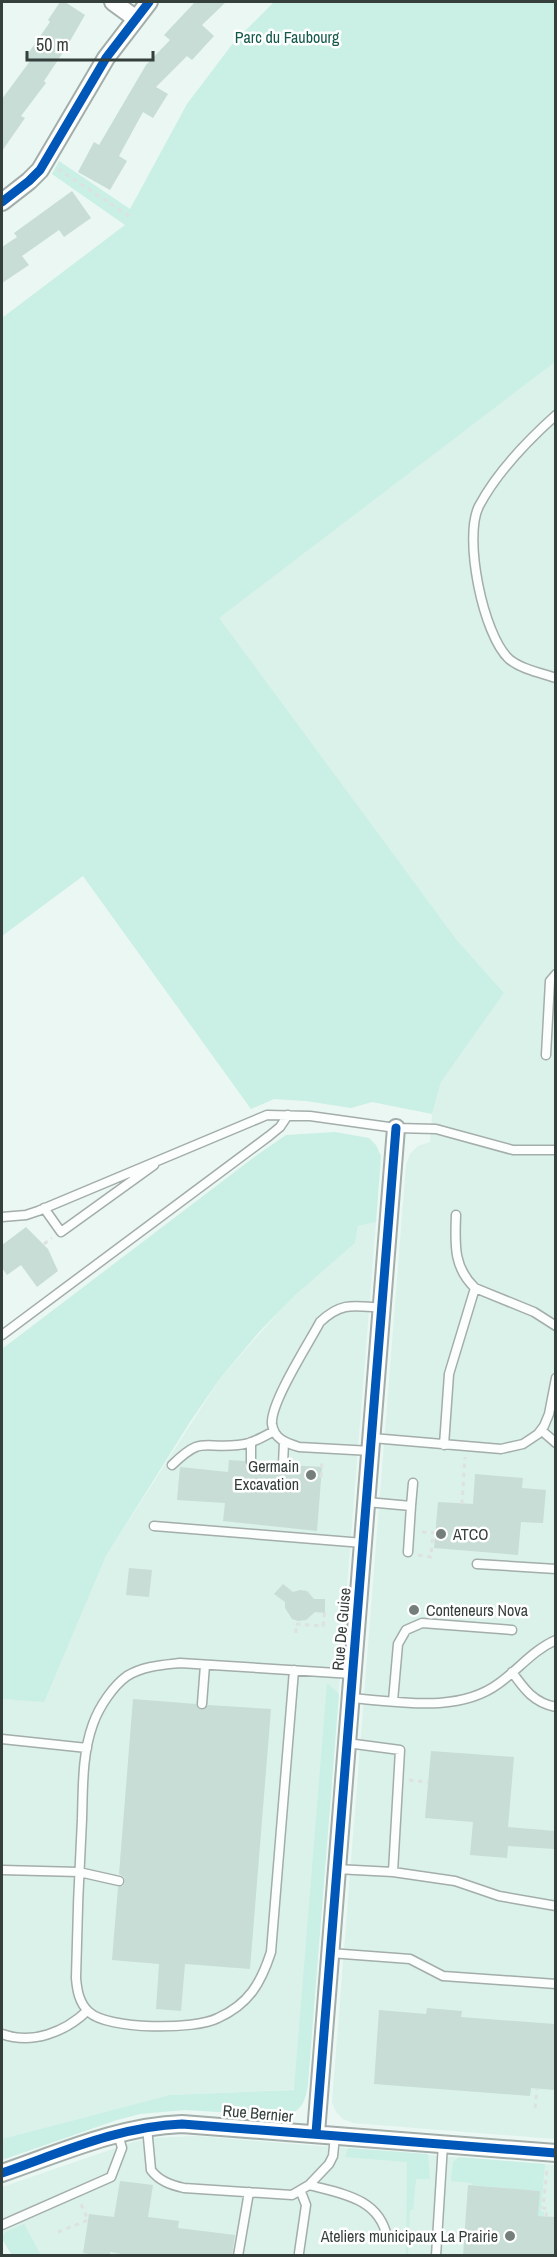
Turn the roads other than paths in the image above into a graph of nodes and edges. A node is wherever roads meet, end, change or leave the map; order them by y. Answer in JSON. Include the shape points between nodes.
{"nodes":[{"id":1,"x":113,"y":2,"type":"edge"},
{"id":2,"x":148,"y":2,"type":"edge"},
{"id":3,"x":135,"y":18,"type":"junction"},
{"id":4,"x":2,"y":202,"type":"edge"},
{"id":5,"x":555,"y":415,"type":"edge"},
{"id":6,"x":555,"y":678,"type":"edge"},
{"id":7,"x":555,"y":974,"type":"edge"},
{"id":8,"x":546,"y":1055,"type":"dead end"},
{"id":9,"x":288,"y":1115,"type":"junction"},
{"id":10,"x":396,"y":1128,"type":"junction"},
{"id":11,"x":555,"y":1150,"type":"edge"},
{"id":12,"x":166,"y":1156,"type":"junction"},
{"id":13,"x":44,"y":1208,"type":"junction"},
{"id":14,"x":456,"y":1215,"type":"dead end"},
{"id":15,"x":2,"y":1217,"type":"edge"},
{"id":16,"x":475,"y":1288,"type":"junction"},
{"id":17,"x":383,"y":1308,"type":"junction"},
{"id":18,"x":555,"y":1326,"type":"edge"},
{"id":19,"x":2,"y":1335,"type":"edge"},
{"id":20,"x":555,"y":1378,"type":"edge"},
{"id":21,"x":541,"y":1430,"type":"junction"},
{"id":22,"x":274,"y":1431,"type":"junction"},
{"id":23,"x":251,"y":1442,"type":"junction"},
{"id":24,"x":284,"y":1442,"type":"junction"},
{"id":25,"x":555,"y":1443,"type":"edge"},
{"id":26,"x":371,"y":1445,"type":"junction"},
{"id":27,"x":444,"y":1445,"type":"junction"},
{"id":28,"x":251,"y":1462,"type":"dead end"},
{"id":29,"x":283,"y":1464,"type":"dead end"},
{"id":30,"x":172,"y":1465,"type":"dead end"},
{"id":31,"x":413,"y":1483,"type":"dead end"},
{"id":32,"x":367,"y":1502,"type":"junction"},
{"id":33,"x":411,"y":1506,"type":"junction"},
{"id":34,"x":246,"y":1524,"type":"dead end"},
{"id":35,"x":153,"y":1526,"type":"dead end"},
{"id":36,"x":283,"y":1527,"type":"dead end"},
{"id":37,"x":245,"y":1534,"type":"junction"},
{"id":38,"x":282,"y":1537,"type":"junction"},
{"id":39,"x":363,"y":1543,"type":"junction"},
{"id":40,"x":408,"y":1552,"type":"dead end"},
{"id":41,"x":477,"y":1564,"type":"dead end"},
{"id":42,"x":555,"y":1569,"type":"edge"},
{"id":43,"x":512,"y":1630,"type":"dead end"},
{"id":44,"x":555,"y":1640,"type":"edge"},
{"id":45,"x":205,"y":1665,"type":"junction"},
{"id":46,"x":294,"y":1670,"type":"junction"},
{"id":47,"x":512,"y":1672,"type":"junction"},
{"id":48,"x":352,"y":1674,"type":"junction"},
{"id":49,"x":350,"y":1698,"type":"junction"},
{"id":50,"x":393,"y":1701,"type":"junction"},
{"id":51,"x":202,"y":1704,"type":"dead end"},
{"id":52,"x":555,"y":1707,"type":"edge"},
{"id":53,"x":2,"y":1738,"type":"edge"},
{"id":54,"x":346,"y":1743,"type":"junction"},
{"id":55,"x":87,"y":1748,"type":"junction"},
{"id":56,"x":336,"y":1869,"type":"junction"},
{"id":57,"x":2,"y":1870,"type":"edge"},
{"id":58,"x":79,"y":1872,"type":"junction"},
{"id":59,"x":393,"y":1872,"type":"junction"},
{"id":60,"x":119,"y":1881,"type":"dead end"},
{"id":61,"x":555,"y":1906,"type":"edge"},
{"id":62,"x":330,"y":1953,"type":"junction"},
{"id":63,"x":555,"y":1984,"type":"edge"},
{"id":64,"x":87,"y":2011,"type":"junction"},
{"id":65,"x":2,"y":2034,"type":"edge"},
{"id":66,"x":147,"y":2127,"type":"junction"},
{"id":67,"x":316,"y":2133,"type":"junction"},
{"id":68,"x":118,"y":2134,"type":"junction"},
{"id":69,"x":335,"y":2135,"type":"junction"},
{"id":70,"x":443,"y":2144,"type":"junction"},
{"id":71,"x":551,"y":2159,"type":"edge"},
{"id":72,"x":2,"y":2173,"type":"edge"},
{"id":73,"x":309,"y":2185,"type":"junction"},
{"id":74,"x":249,"y":2192,"type":"junction"},
{"id":75,"x":301,"y":2192,"type":"junction"},
{"id":76,"x":2,"y":2224,"type":"edge"},
{"id":77,"x":387,"y":2237,"type":"dead end"},
{"id":78,"x":299,"y":2253,"type":"dead end"},
{"id":79,"x":238,"y":2256,"type":"edge"},
{"id":80,"x":436,"y":2256,"type":"edge"}],
"edges":[{"from":1,"to":3,"type":"street"},
{"from":2,"to":3,"type":"street"},
{"from":3,"to":4,"type":"street","via":[[96,74],[40,170]]},
{"from":5,"to":6,"type":"lane","via":[[504,468],[477,508],[473,546],[484,613],[497,642],[512,661]]},
{"from":7,"to":8,"type":"lane","via":[[550,981]]},
{"from":9,"to":10,"type":"lane"},
{"from":9,"to":12,"type":"lane","via":[[259,1117]]},
{"from":9,"to":19,"type":"lane","via":[[269,1137]]},
{"from":10,"to":11,"type":"lane","via":[[436,1129],[513,1150]]},
{"from":10,"to":17,"type":"street","name":"Rue De Guise"},
{"from":12,"to":13,"type":"lane"},
{"from":12,"to":13,"type":"lane","via":[[61,1232]]},
{"from":13,"to":15,"type":"lane","via":[[26,1215]]},
{"from":14,"to":16,"type":"lane","via":[[457,1261]]},
{"from":16,"to":18,"type":"lane","via":[[534,1312]]},
{"from":16,"to":27,"type":"lane","via":[[449,1374]]},
{"from":17,"to":22,"type":"lane","via":[[347,1305],[320,1322],[275,1408]]},
{"from":17,"to":26,"type":"street","name":"Rue De Guise"},
{"from":20,"to":21,"type":"lane","via":[[549,1414]]},
{"from":21,"to":25,"type":"lane"},
{"from":21,"to":27,"type":"lane","via":[[532,1439],[511,1448]]},
{"from":22,"to":23,"type":"lane"},
{"from":22,"to":24,"type":"lane"},
{"from":23,"to":28,"type":"lane"},
{"from":23,"to":30,"type":"lane","via":[[200,1445]]},
{"from":24,"to":26,"type":"lane","via":[[299,1447]]},
{"from":24,"to":29,"type":"lane"},
{"from":26,"to":27,"type":"lane"},
{"from":26,"to":32,"type":"street","name":"Rue De Guise"},
{"from":31,"to":33,"type":"lane"},
{"from":32,"to":33,"type":"lane"},
{"from":32,"to":39,"type":"street","name":"Rue De Guise"},
{"from":33,"to":40,"type":"lane"},
{"from":34,"to":37,"type":"lane"},
{"from":35,"to":37,"type":"lane"},
{"from":36,"to":38,"type":"lane"},
{"from":37,"to":38,"type":"lane"},
{"from":38,"to":39,"type":"lane"},
{"from":39,"to":48,"type":"street","name":"Rue De Guise"},
{"from":41,"to":42,"type":"lane"},
{"from":43,"to":50,"type":"lane","via":[[422,1623],[406,1630],[398,1644]]},
{"from":44,"to":47,"type":"lane","via":[[539,1648]]},
{"from":45,"to":46,"type":"lane"},
{"from":45,"to":51,"type":"lane"},
{"from":45,"to":55,"type":"lane","via":[[158,1665],[127,1677],[100,1709]]},
{"from":46,"to":48,"type":"lane"},
{"from":46,"to":64,"type":"lane","via":[[270,1952],[259,1984],[236,2007],[219,2018],[196,2025],[113,2023]]},
{"from":47,"to":50,"type":"lane","via":[[498,1685],[469,1698]]},
{"from":47,"to":52,"type":"lane","via":[[538,1702]]},
{"from":48,"to":49,"type":"street","name":"Rue De Guise"},
{"from":49,"to":50,"type":"lane"},
{"from":49,"to":54,"type":"street","name":"Rue De Guise"},
{"from":53,"to":55,"type":"lane"},
{"from":54,"to":56,"type":"street","name":"Rue De Guise"},
{"from":54,"to":59,"type":"lane","via":[[400,1750]]},
{"from":55,"to":58,"type":"lane"},
{"from":56,"to":59,"type":"lane"},
{"from":56,"to":62,"type":"street","name":"Rue De Guise"},
{"from":57,"to":58,"type":"lane"},
{"from":58,"to":60,"type":"lane"},
{"from":58,"to":64,"type":"lane","via":[[76,1978]]},
{"from":59,"to":61,"type":"lane","via":[[455,1881],[499,1896]]},
{"from":62,"to":63,"type":"lane","via":[[410,1959],[443,1976]]},
{"from":62,"to":67,"type":"street","name":"Rue De Guise"},
{"from":64,"to":65,"type":"lane","via":[[71,2024],[44,2036],[12,2038]]},
{"from":66,"to":67,"type":"street","name":"Rue Bernier","via":[[197,2123]]},
{"from":66,"to":68,"type":"street","name":"Rue Bernier"},
{"from":66,"to":74,"type":"lane","via":[[149,2165],[155,2176],[184,2188]]},
{"from":67,"to":69,"type":"street","name":"Rue Bernier"},
{"from":68,"to":72,"type":"street","name":"Rue Bernier"},
{"from":68,"to":76,"type":"lane","via":[[122,2148],[111,2177]]},
{"from":69,"to":70,"type":"street","name":"Rue Bernier"},
{"from":69,"to":73,"type":"lane","via":[[329,2164]]},
{"from":70,"to":71,"type":"street","name":"Rue Bernier"},
{"from":70,"to":80,"type":"lane"},
{"from":73,"to":75,"type":"lane"},
{"from":73,"to":77,"type":"lane","via":[[366,2203],[382,2222]]},
{"from":74,"to":75,"type":"lane"},
{"from":74,"to":79,"type":"lane"},
{"from":75,"to":78,"type":"lane","via":[[306,2205]]}]}
